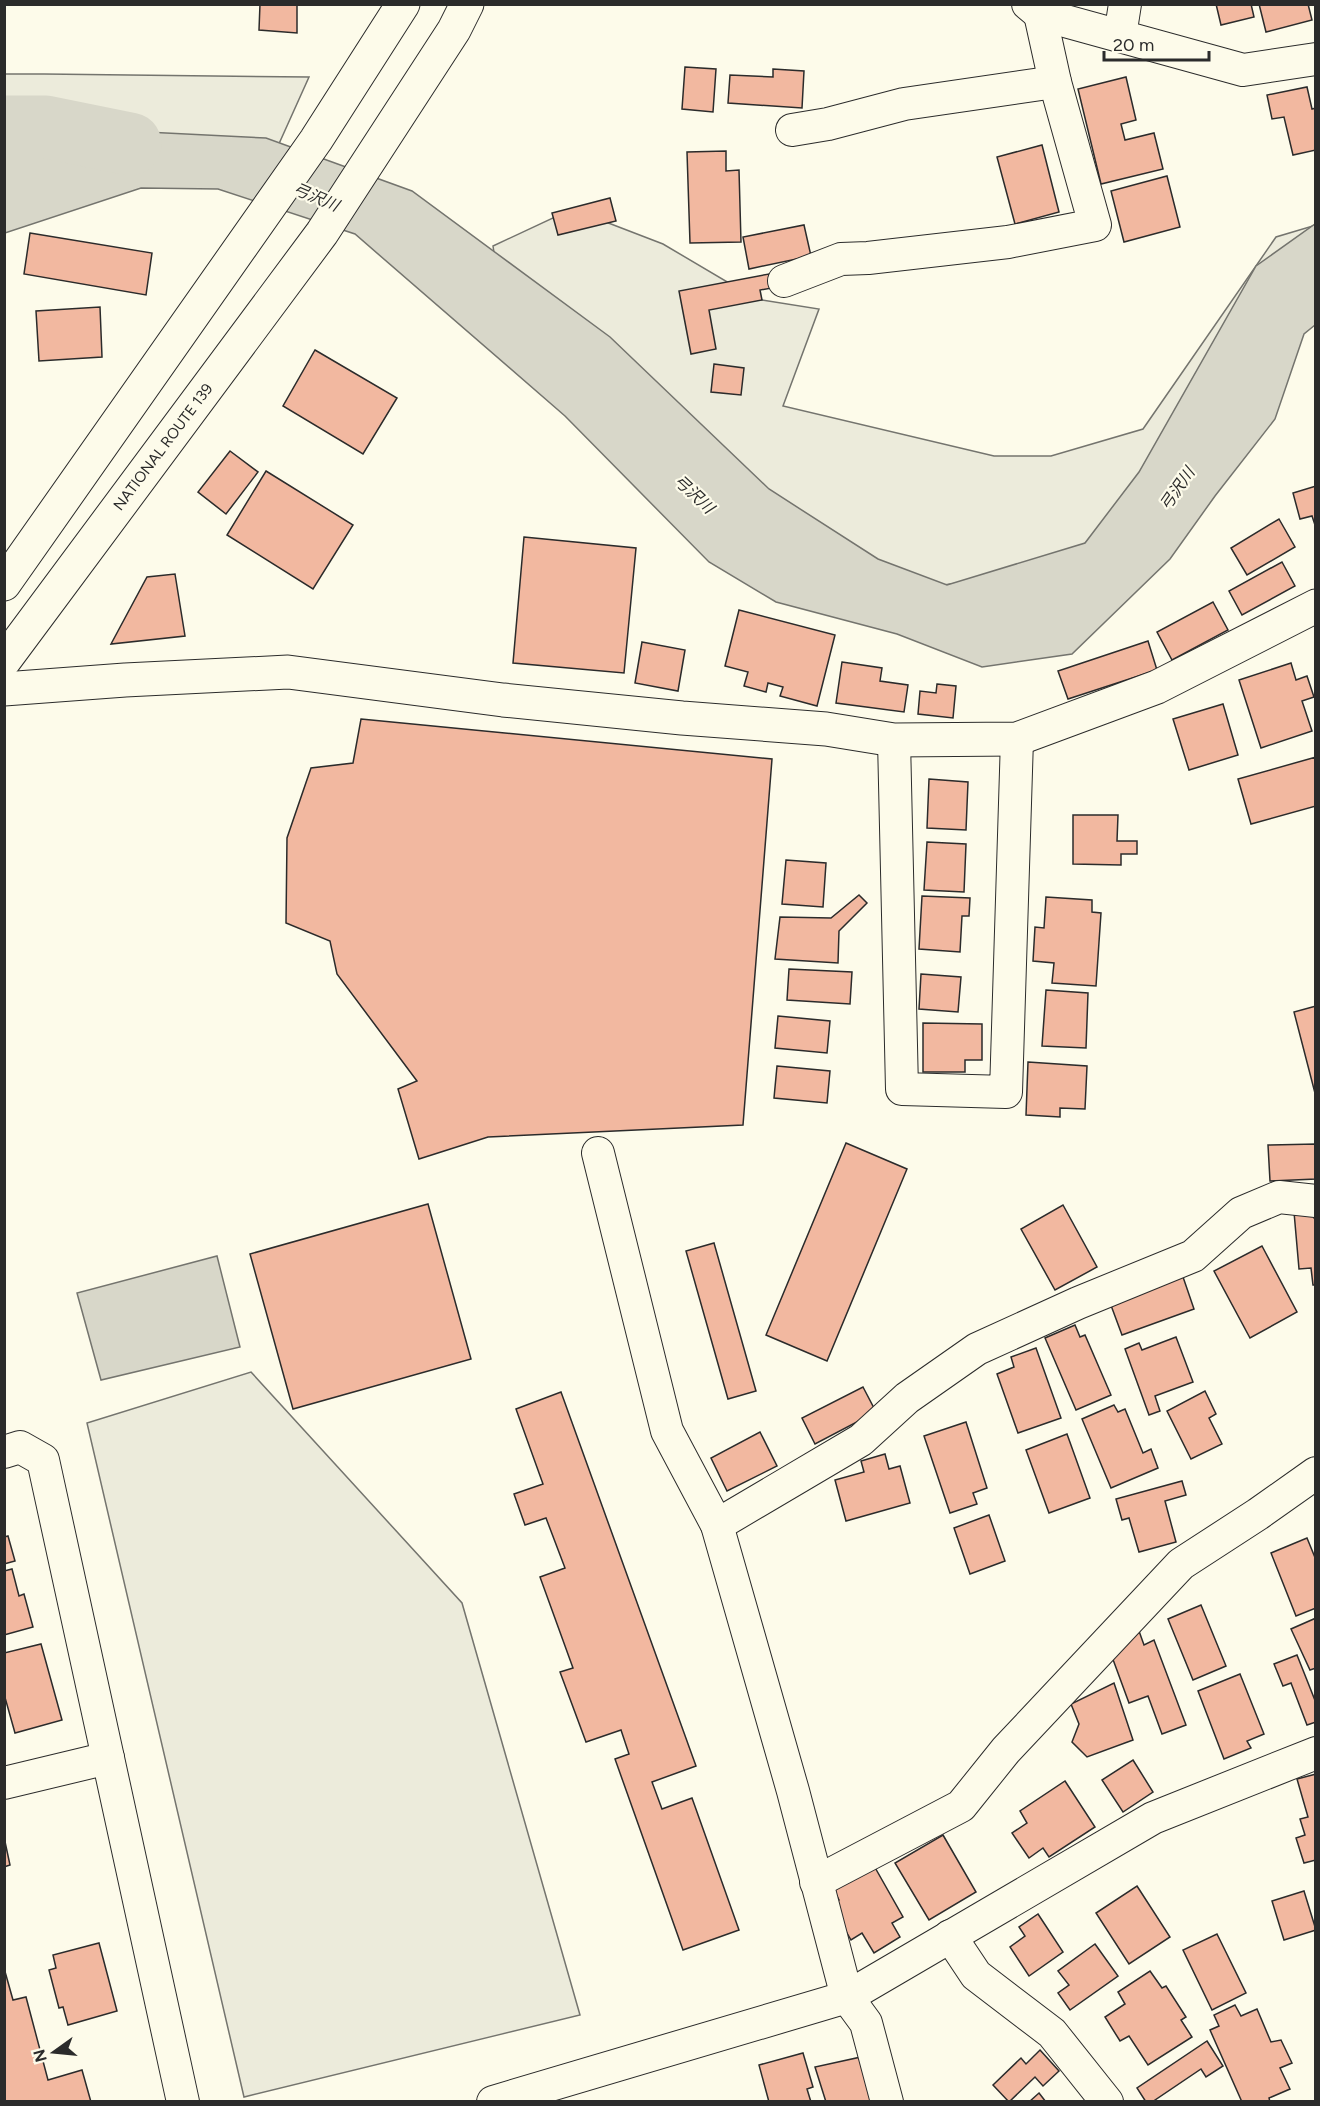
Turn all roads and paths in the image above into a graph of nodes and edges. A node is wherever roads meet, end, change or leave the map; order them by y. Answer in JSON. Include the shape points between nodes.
{"nodes":[{"id":1,"x":403,"y":4,"type":"edge"},
{"id":2,"x":467,"y":4,"type":"edge"},
{"id":3,"x":1125,"y":4,"type":"edge"},
{"id":4,"x":1034,"y":9,"type":"edge"},
{"id":5,"x":1120,"y":36,"type":"junction"},
{"id":6,"x":1316,"y":59,"type":"edge"},
{"id":7,"x":1055,"y":82,"type":"junction"},
{"id":8,"x":792,"y":130,"type":"dead end"},
{"id":9,"x":784,"y":282,"type":"dead end"},
{"id":10,"x":4,"y":584,"type":"edge"},
{"id":11,"x":1316,"y":606,"type":"edge"},
{"id":12,"x":4,"y":661,"type":"edge"},
{"id":13,"x":4,"y":689,"type":"edge"},
{"id":14,"x":1017,"y":739,"type":"junction"},
{"id":15,"x":894,"y":740,"type":"junction"},
{"id":16,"x":598,"y":1153,"type":"dead end"},
{"id":17,"x":1316,"y":1201,"type":"edge"},
{"id":18,"x":4,"y":1452,"type":"edge"},
{"id":19,"x":1316,"y":1473,"type":"edge"},
{"id":20,"x":717,"y":1525,"type":"junction"},
{"id":21,"x":1316,"y":1753,"type":"edge"},
{"id":22,"x":108,"y":1758,"type":"junction"},
{"id":23,"x":4,"y":1783,"type":"edge"},
{"id":24,"x":816,"y":1882,"type":"junction"},
{"id":25,"x":950,"y":1936,"type":"junction"},
{"id":26,"x":847,"y":1996,"type":"junction"},
{"id":27,"x":183,"y":2102,"type":"edge"},
{"id":28,"x":493,"y":2102,"type":"edge"},
{"id":29,"x":887,"y":2102,"type":"edge"},
{"id":30,"x":1107,"y":2102,"type":"edge"}],
"edges":[{"from":1,"to":10,"type":"main road","via":[[316,140]]},
{"from":2,"to":12,"type":"main road","name":"NATIONAL ROUTE 139","via":[[322,234]]},
{"from":3,"to":5,"type":"street"},
{"from":4,"to":5,"type":"street"},
{"from":4,"to":7,"type":"street"},
{"from":5,"to":6,"type":"street","via":[[1243,70]]},
{"from":7,"to":8,"type":"street","via":[[904,105]]},
{"from":7,"to":9,"type":"street","via":[[1095,225],[1008,242],[841,259]]},
{"from":11,"to":14,"type":"main road","via":[[1157,687]]},
{"from":13,"to":15,"type":"main road","via":[[288,672],[514,702],[826,729]]},
{"from":14,"to":15,"type":"main road"},
{"from":14,"to":15,"type":"street","via":[[1006,1092],[902,1089]]},
{"from":16,"to":20,"type":"street","via":[[667,1431]]},
{"from":17,"to":20,"type":"street","via":[[1279,1197],[1241,1213],[1193,1256],[977,1349],[908,1398],[861,1440]]},
{"from":18,"to":22,"type":"street","via":[[20,1447],[43,1460]]},
{"from":19,"to":24,"type":"street","via":[[1180,1564],[1006,1750],[961,1806]]},
{"from":20,"to":24,"type":"street"},
{"from":21,"to":25,"type":"street","via":[[1153,1818]]},
{"from":22,"to":23,"type":"street"},
{"from":22,"to":27,"type":"street"},
{"from":24,"to":26,"type":"street"},
{"from":25,"to":26,"type":"street"},
{"from":25,"to":30,"type":"street","via":[[976,1975],[1052,2033]]},
{"from":26,"to":28,"type":"street"},
{"from":26,"to":29,"type":"street","via":[[866,2023]]}]}
